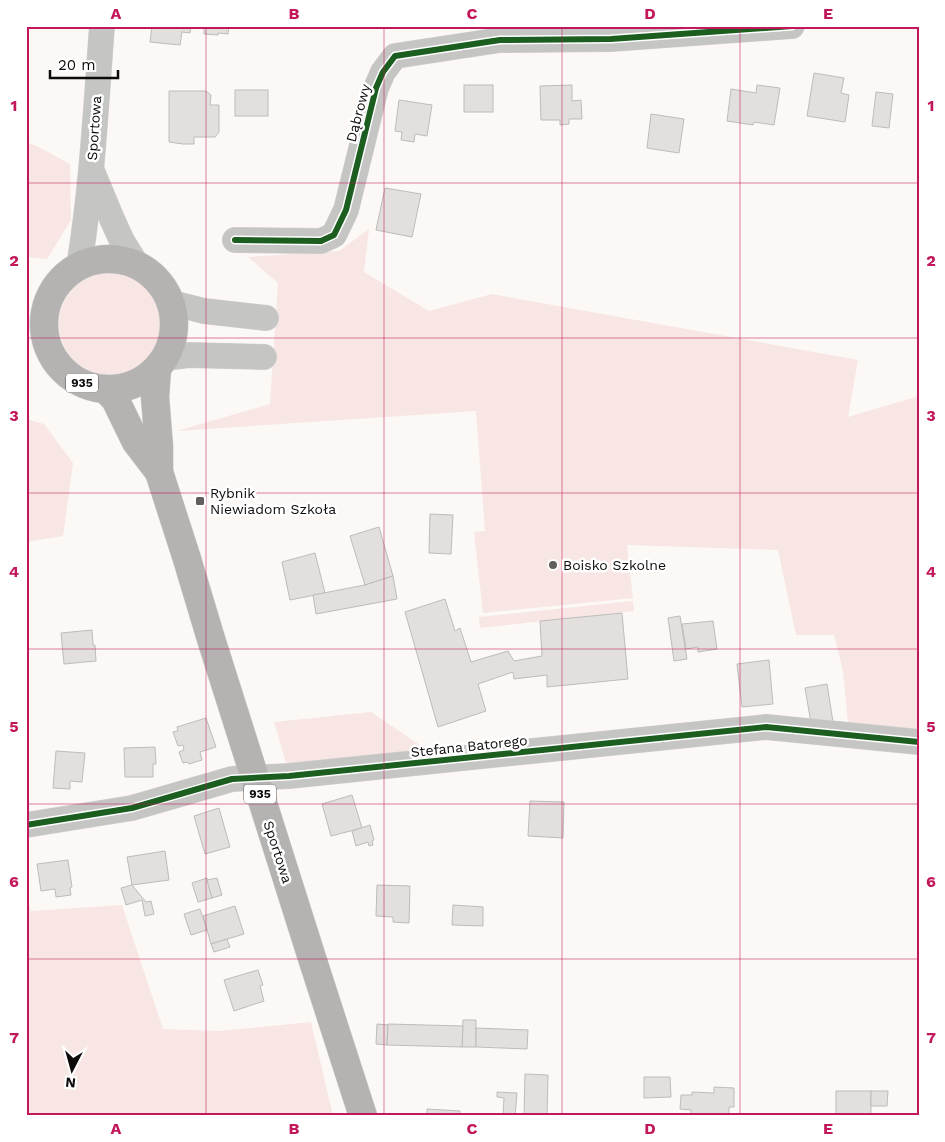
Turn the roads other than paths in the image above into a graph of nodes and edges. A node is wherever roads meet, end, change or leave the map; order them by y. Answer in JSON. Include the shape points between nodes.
{"nodes":[{"id":1,"x":102,"y":26,"type":"edge"},
{"id":2,"x":792,"y":26,"type":"edge"},
{"id":3,"x":92,"y":169,"type":"junction"},
{"id":4,"x":235,"y":240,"type":"dead end"},
{"id":5,"x":137,"y":265,"type":"junction"},
{"id":6,"x":79,"y":266,"type":"junction"},
{"id":7,"x":54,"y":289,"type":"junction"},
{"id":8,"x":26,"y":300,"type":"edge"},
{"id":9,"x":172,"y":303,"type":"junction"},
{"id":10,"x":266,"y":318,"type":"dead end"},
{"id":11,"x":26,"y":350,"type":"edge"},
{"id":12,"x":264,"y":357,"type":"dead end"},
{"id":13,"x":54,"y":359,"type":"junction"},
{"id":14,"x":161,"y":364,"type":"junction"},
{"id":15,"x":105,"y":389,"type":"junction"},
{"id":16,"x":159,"y":472,"type":"junction"},
{"id":17,"x":919,"y":742,"type":"edge"},
{"id":18,"x":255,"y":778,"type":"junction"},
{"id":19,"x":26,"y":825,"type":"edge"},
{"id":20,"x":363,"y":1116,"type":"edge"}],
"edges":[{"from":1,"to":3,"type":"street","name":"Sportowa"},
{"from":2,"to":4,"type":"street","name":"Dąbrowy","via":[[611,39],[500,40],[395,56],[376,88],[346,210],[334,235],[321,241]]},
{"from":3,"to":5,"type":"street","name":"Sportowa","via":[[122,241]]},
{"from":3,"to":6,"type":"street","name":"Sportowa"},
{"from":5,"to":6,"type":"main road","number":"935","via":[[112,259]]},
{"from":5,"to":9,"type":"main road","number":"935","via":[[164,287]]},
{"from":6,"to":7,"type":"main road","number":"935"},
{"from":7,"to":8,"type":"main road","number":"935"},
{"from":7,"to":13,"type":"main road","number":"935","via":[[46,306],[44,324],[46,343]]},
{"from":9,"to":10,"type":"street","via":[[204,311]]},
{"from":9,"to":14,"type":"main road","number":"935","via":[[173,341]]},
{"from":11,"to":13,"type":"main road","number":"935"},
{"from":12,"to":14,"type":"street","via":[[197,354]]},
{"from":13,"to":15,"type":"main road","number":"935","via":[[76,381]]},
{"from":14,"to":15,"type":"main road","number":"935","via":[[142,381],[124,388]]},
{"from":14,"to":16,"type":"main road","name":"Sportowa","number":"935","via":[[155,397]]},
{"from":15,"to":16,"type":"main road","name":"Sportowa","number":"935","via":[[115,399],[136,442]]},
{"from":16,"to":18,"type":"main road","name":"Sportowa","number":"935"},
{"from":17,"to":18,"type":"street","name":"Stefana Batorego","via":[[766,727]]},
{"from":18,"to":19,"type":"street","name":"Stefana Batorego","via":[[232,779],[132,808]]},
{"from":18,"to":20,"type":"main road","name":"Sportowa","number":"935"}]}
